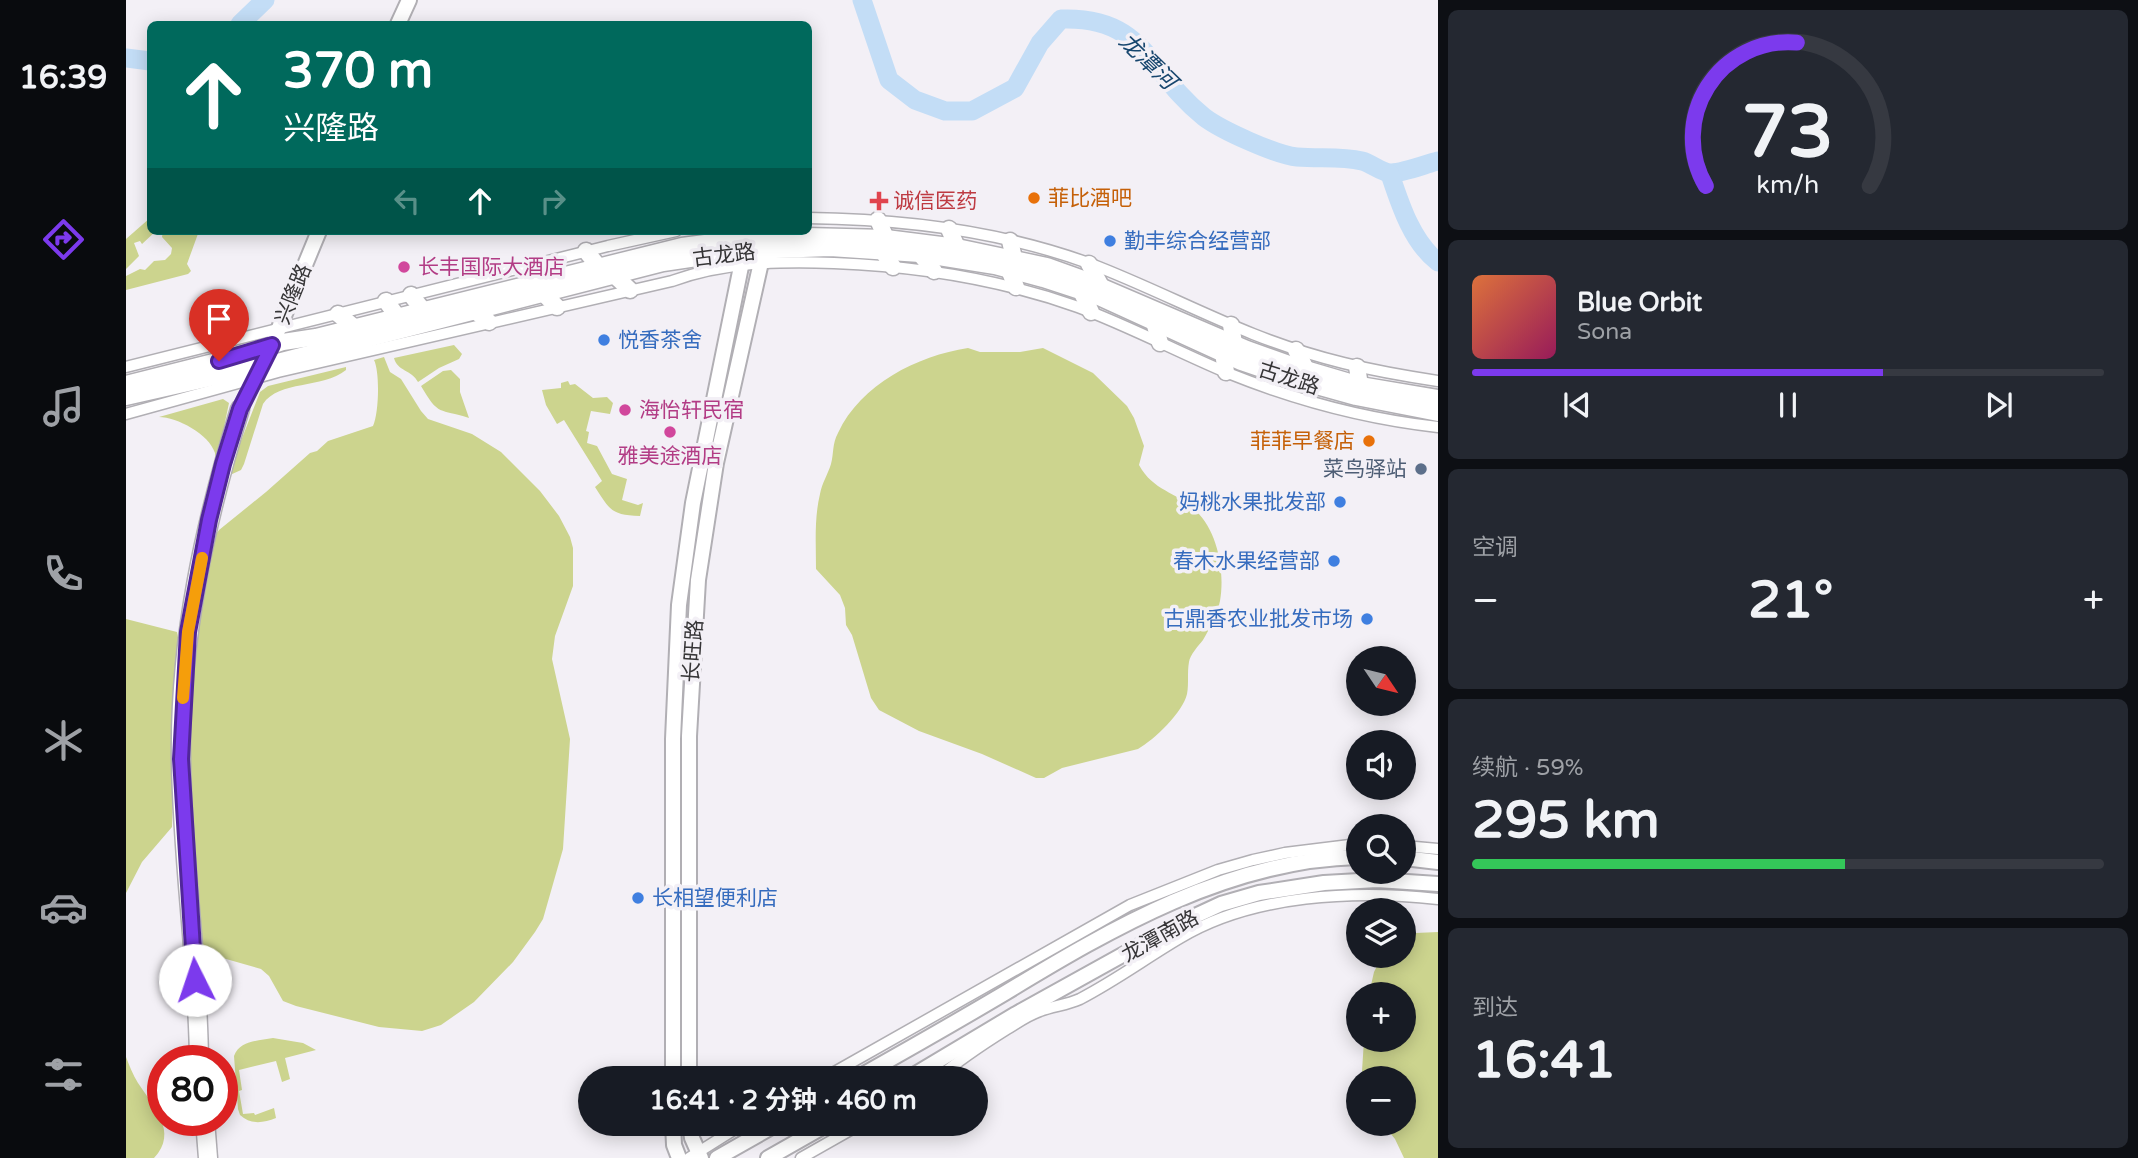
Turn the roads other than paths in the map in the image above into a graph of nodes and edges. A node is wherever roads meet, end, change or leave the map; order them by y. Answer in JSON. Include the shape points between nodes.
{"nodes":[{"id":1,"x":412,"y":1,"type":"edge"},
{"id":2,"x":400,"y":21,"type":"edge"},
{"id":3,"x":407,"y":21,"type":"edge"},
{"id":4,"x":812,"y":219,"type":"edge"},
{"id":5,"x":878,"y":220,"type":"junction"},
{"id":6,"x":949,"y":229,"type":"junction"},
{"id":7,"x":307,"y":235,"type":"edge"},
{"id":8,"x":317,"y":235,"type":"edge"},
{"id":9,"x":657,"y":235,"type":"edge"},
{"id":10,"x":689,"y":238,"type":"edge"},
{"id":11,"x":1010,"y":241,"type":"junction"},
{"id":12,"x":883,"y":244,"type":"junction"},
{"id":13,"x":611,"y":245,"type":"junction"},
{"id":14,"x":765,"y":245,"type":"edge"},
{"id":15,"x":746,"y":246,"type":"edge"},
{"id":16,"x":957,"y":247,"type":"junction"},
{"id":17,"x":830,"y":248,"type":"junction"},
{"id":18,"x":586,"y":251,"type":"junction"},
{"id":19,"x":920,"y":254,"type":"junction"},
{"id":20,"x":535,"y":264,"type":"junction"},
{"id":21,"x":844,"y":264,"type":"junction"},
{"id":22,"x":1012,"y":264,"type":"junction"},
{"id":23,"x":1089,"y":264,"type":"junction"},
{"id":24,"x":598,"y":266,"type":"junction"},
{"id":25,"x":617,"y":267,"type":"junction"},
{"id":26,"x":894,"y":267,"type":"junction"},
{"id":27,"x":934,"y":271,"type":"junction"},
{"id":28,"x":545,"y":286,"type":"junction"},
{"id":29,"x":1101,"y":286,"type":"junction"},
{"id":30,"x":1016,"y":287,"type":"junction"},
{"id":31,"x":630,"y":290,"type":"junction"},
{"id":32,"x":1081,"y":291,"type":"junction"},
{"id":33,"x":1158,"y":292,"type":"junction"},
{"id":34,"x":411,"y":295,"type":"junction"},
{"id":35,"x":386,"y":301,"type":"junction"},
{"id":36,"x":557,"y":307,"type":"junction"},
{"id":37,"x":423,"y":310,"type":"junction"},
{"id":38,"x":475,"y":311,"type":"junction"},
{"id":39,"x":1091,"y":312,"type":"junction"},
{"id":40,"x":338,"y":314,"type":"junction"},
{"id":41,"x":1159,"y":317,"type":"junction"},
{"id":42,"x":489,"y":322,"type":"junction"},
{"id":43,"x":396,"y":323,"type":"junction"},
{"id":44,"x":1231,"y":325,"type":"junction"},
{"id":45,"x":354,"y":327,"type":"junction"},
{"id":46,"x":411,"y":341,"type":"junction"},
{"id":47,"x":1160,"y":343,"type":"junction"},
{"id":48,"x":1228,"y":348,"type":"junction"},
{"id":49,"x":1296,"y":350,"type":"junction"},
{"id":50,"x":261,"y":357,"type":"junction"},
{"id":51,"x":126,"y":367,"type":"edge"},
{"id":52,"x":1357,"y":367,"type":"junction"},
{"id":53,"x":1306,"y":369,"type":"junction"},
{"id":54,"x":1226,"y":372,"type":"junction"},
{"id":55,"x":1438,"y":381,"type":"edge"},
{"id":56,"x":126,"y":384,"type":"edge"},
{"id":57,"x":1360,"y":385,"type":"junction"},
{"id":58,"x":126,"y":397,"type":"edge"},
{"id":59,"x":1438,"y":398,"type":"edge"},
{"id":60,"x":1399,"y":407,"type":"junction"},
{"id":61,"x":240,"y":409,"type":"joint"},
{"id":62,"x":1438,"y":413,"type":"edge"},
{"id":63,"x":126,"y":414,"type":"edge"},
{"id":64,"x":1416,"y":424,"type":"junction"},
{"id":65,"x":1438,"y":427,"type":"edge"},
{"id":66,"x":1346,"y":845,"type":"edge"},
{"id":67,"x":1416,"y":847,"type":"edge"},
{"id":68,"x":1438,"y":849,"type":"edge"},
{"id":69,"x":1346,"y":858,"type":"edge"},
{"id":70,"x":1416,"y":859,"type":"edge"},
{"id":71,"x":1438,"y":862,"type":"edge"},
{"id":72,"x":1438,"y":884,"type":"edge"},
{"id":73,"x":1438,"y":899,"type":"edge"},
{"id":74,"x":1061,"y":960,"type":"junction"},
{"id":75,"x":1073,"y":983,"type":"junction"},
{"id":76,"x":1032,"y":1010,"type":"junction"},
{"id":77,"x":198,"y":1045,"type":"edge"},
{"id":78,"x":898,"y":1055,"type":"junction"},
{"id":79,"x":673,"y":1066,"type":"edge"},
{"id":80,"x":689,"y":1066,"type":"edge"},
{"id":81,"x":845,"y":1066,"type":"edge"},
{"id":82,"x":878,"y":1066,"type":"edge"},
{"id":83,"x":904,"y":1066,"type":"edge"},
{"id":84,"x":932,"y":1066,"type":"edge"},
{"id":85,"x":953,"y":1066,"type":"edge"},
{"id":86,"x":206,"y":1136,"type":"edge"},
{"id":87,"x":674,"y":1136,"type":"edge"},
{"id":88,"x":692,"y":1136,"type":"edge"},
{"id":89,"x":725,"y":1136,"type":"edge"},
{"id":90,"x":756,"y":1136,"type":"edge"},
{"id":91,"x":807,"y":1136,"type":"edge"},
{"id":92,"x":840,"y":1136,"type":"edge"},
{"id":93,"x":696,"y":1156,"type":"edge"},
{"id":94,"x":208,"y":1158,"type":"edge"},
{"id":95,"x":679,"y":1158,"type":"edge"},
{"id":96,"x":717,"y":1158,"type":"edge"},
{"id":97,"x":768,"y":1158,"type":"edge"},
{"id":98,"x":801,"y":1158,"type":"edge"}],
"edges":[{"from":1,"to":2,"type":"main road"},
{"from":1,"to":3,"type":"main road"},
{"from":4,"to":5,"type":"street"},
{"from":5,"to":6,"type":"street"},
{"from":5,"to":12,"type":"main road"},
{"from":6,"to":11,"type":"street"},
{"from":6,"to":16,"type":"main road"},
{"from":7,"to":50,"type":"main road","name":"兴隆路"},
{"from":8,"to":50,"type":"main road","name":"兴隆路"},
{"from":9,"to":13,"type":"street"},
{"from":10,"to":15,"type":"main road","name":"古龙路"},
{"from":10,"to":25,"type":"main road","name":"古龙路"},
{"from":11,"to":22,"type":"main road"},
{"from":11,"to":23,"type":"street"},
{"from":12,"to":14,"type":"main road","name":"古龙路"},
{"from":12,"to":16,"type":"main road","name":"古龙路"},
{"from":12,"to":17,"type":"main road","name":"古龙路"},
{"from":12,"to":19,"type":"main road","name":"古龙路"},
{"from":12,"to":26,"type":"main road"},
{"from":13,"to":18,"type":"street"},
{"from":13,"to":25,"type":"main road"},
{"from":14,"to":15,"type":"main road","name":"古龙路"},
{"from":14,"to":15,"type":"street"},
{"from":14,"to":17,"type":"main road","name":"古龙路"},
{"from":14,"to":21,"type":"street"},
{"from":14,"to":80,"type":"main road","name":"长旺路","via":[[716,463],[698,580],[689,736]]},
{"from":15,"to":25,"type":"main road","name":"古龙路"},
{"from":15,"to":31,"type":"street","via":[[700,271]]},
{"from":15,"to":79,"type":"main road","name":"长旺路","via":[[693,503],[679,605],[673,705]]},
{"from":16,"to":22,"type":"main road","name":"古龙路"},
{"from":17,"to":21,"type":"main road"},
{"from":18,"to":20,"type":"street"},
{"from":18,"to":24,"type":"main road"},
{"from":19,"to":22,"type":"main road","name":"古龙路"},
{"from":19,"to":27,"type":"main road"},
{"from":20,"to":28,"type":"main road"},
{"from":20,"to":34,"type":"street"},
{"from":21,"to":26,"type":"street"},
{"from":22,"to":29,"type":"main road","name":"古龙路","via":[[1047,266]]},
{"from":22,"to":30,"type":"main road"},
{"from":22,"to":32,"type":"main road","name":"古龙路"},
{"from":23,"to":29,"type":"main road"},
{"from":23,"to":33,"type":"street"},
{"from":24,"to":25,"type":"main road","name":"古龙路"},
{"from":24,"to":28,"type":"main road","name":"古龙路"},
{"from":25,"to":28,"type":"main road","name":"古龙路"},
{"from":25,"to":31,"type":"main road"},
{"from":26,"to":27,"type":"street"},
{"from":27,"to":30,"type":"street"},
{"from":28,"to":36,"type":"main road"},
{"from":28,"to":37,"type":"main road","name":"古龙路"},
{"from":28,"to":38,"type":"main road","name":"古龙路"},
{"from":29,"to":41,"type":"main road","name":"古龙路"},
{"from":30,"to":39,"type":"street"},
{"from":31,"to":36,"type":"street"},
{"from":32,"to":39,"type":"main road"},
{"from":32,"to":41,"type":"main road","name":"古龙路"},
{"from":33,"to":41,"type":"main road"},
{"from":33,"to":44,"type":"street"},
{"from":34,"to":35,"type":"street"},
{"from":34,"to":37,"type":"main road"},
{"from":35,"to":40,"type":"street"},
{"from":35,"to":43,"type":"main road"},
{"from":36,"to":42,"type":"street"},
{"from":37,"to":43,"type":"main road","name":"古龙路"},
{"from":38,"to":42,"type":"main road"},
{"from":38,"to":43,"type":"main road","name":"古龙路"},
{"from":39,"to":47,"type":"street"},
{"from":40,"to":45,"type":"main road"},
{"from":40,"to":50,"type":"street"},
{"from":41,"to":47,"type":"main road"},
{"from":41,"to":48,"type":"main road","name":"古龙路"},
{"from":42,"to":46,"type":"street"},
{"from":43,"to":45,"type":"main road","name":"古龙路"},
{"from":43,"to":46,"type":"main road"},
{"from":43,"to":50,"type":"main road","name":"古龙路"},
{"from":44,"to":48,"type":"main road"},
{"from":44,"to":49,"type":"street"},
{"from":45,"to":50,"type":"main road","name":"古龙路"},
{"from":46,"to":50,"type":"street"},
{"from":47,"to":54,"type":"street"},
{"from":48,"to":53,"type":"main road","name":"古龙路"},
{"from":48,"to":54,"type":"main road"},
{"from":48,"to":60,"type":"main road","name":"古龙路","via":[[1241,362]]},
{"from":49,"to":52,"type":"street"},
{"from":49,"to":53,"type":"main road"},
{"from":50,"to":51,"type":"street"},
{"from":50,"to":56,"type":"main road","name":"古龙路"},
{"from":50,"to":58,"type":"main road","name":"古龙路"},
{"from":50,"to":61,"type":"main road","name":"兴隆路","via":[[238,402]]},
{"from":50,"to":63,"type":"street"},
{"from":52,"to":55,"type":"street"},
{"from":52,"to":57,"type":"main road"},
{"from":53,"to":57,"type":"main road","name":"古龙路"},
{"from":54,"to":64,"type":"street","via":[[1319,405]]},
{"from":57,"to":59,"type":"main road","name":"古龙路"},
{"from":60,"to":62,"type":"main road","name":"古龙路"},
{"from":60,"to":64,"type":"main road"},
{"from":61,"to":77,"type":"highway","via":[[195,590],[184,680],[181,759]]},
{"from":64,"to":65,"type":"street"},
{"from":66,"to":81,"type":"street","via":[[1253,860],[1130,905]]},
{"from":67,"to":68,"type":"street"},
{"from":69,"to":74,"type":"main road","name":"龙潭南路","via":[[1281,866],[1215,885],[1134,920]]},
{"from":70,"to":71,"type":"main road"},
{"from":72,"to":75,"type":"main road","name":"龙潭南路","via":[[1324,883],[1221,904]]},
{"from":73,"to":76,"type":"street","via":[[1357,894],[1262,907],[1200,928],[1067,1005]]},
{"from":74,"to":75,"type":"main road"},
{"from":74,"to":78,"type":"main road","name":"龙潭南路"},
{"from":75,"to":76,"type":"main road","name":"龙潭南路"},
{"from":76,"to":84,"type":"main road","name":"龙潭南路"},
{"from":76,"to":85,"type":"street"},
{"from":78,"to":82,"type":"main road","name":"龙潭南路"},
{"from":78,"to":83,"type":"main road"},
{"from":86,"to":94,"type":"highway"},
{"from":87,"to":95,"type":"main road"},
{"from":88,"to":93,"type":"main road"},
{"from":89,"to":93,"type":"street"},
{"from":90,"to":96,"type":"main road"},
{"from":91,"to":97,"type":"main road"},
{"from":92,"to":98,"type":"street"}]}
